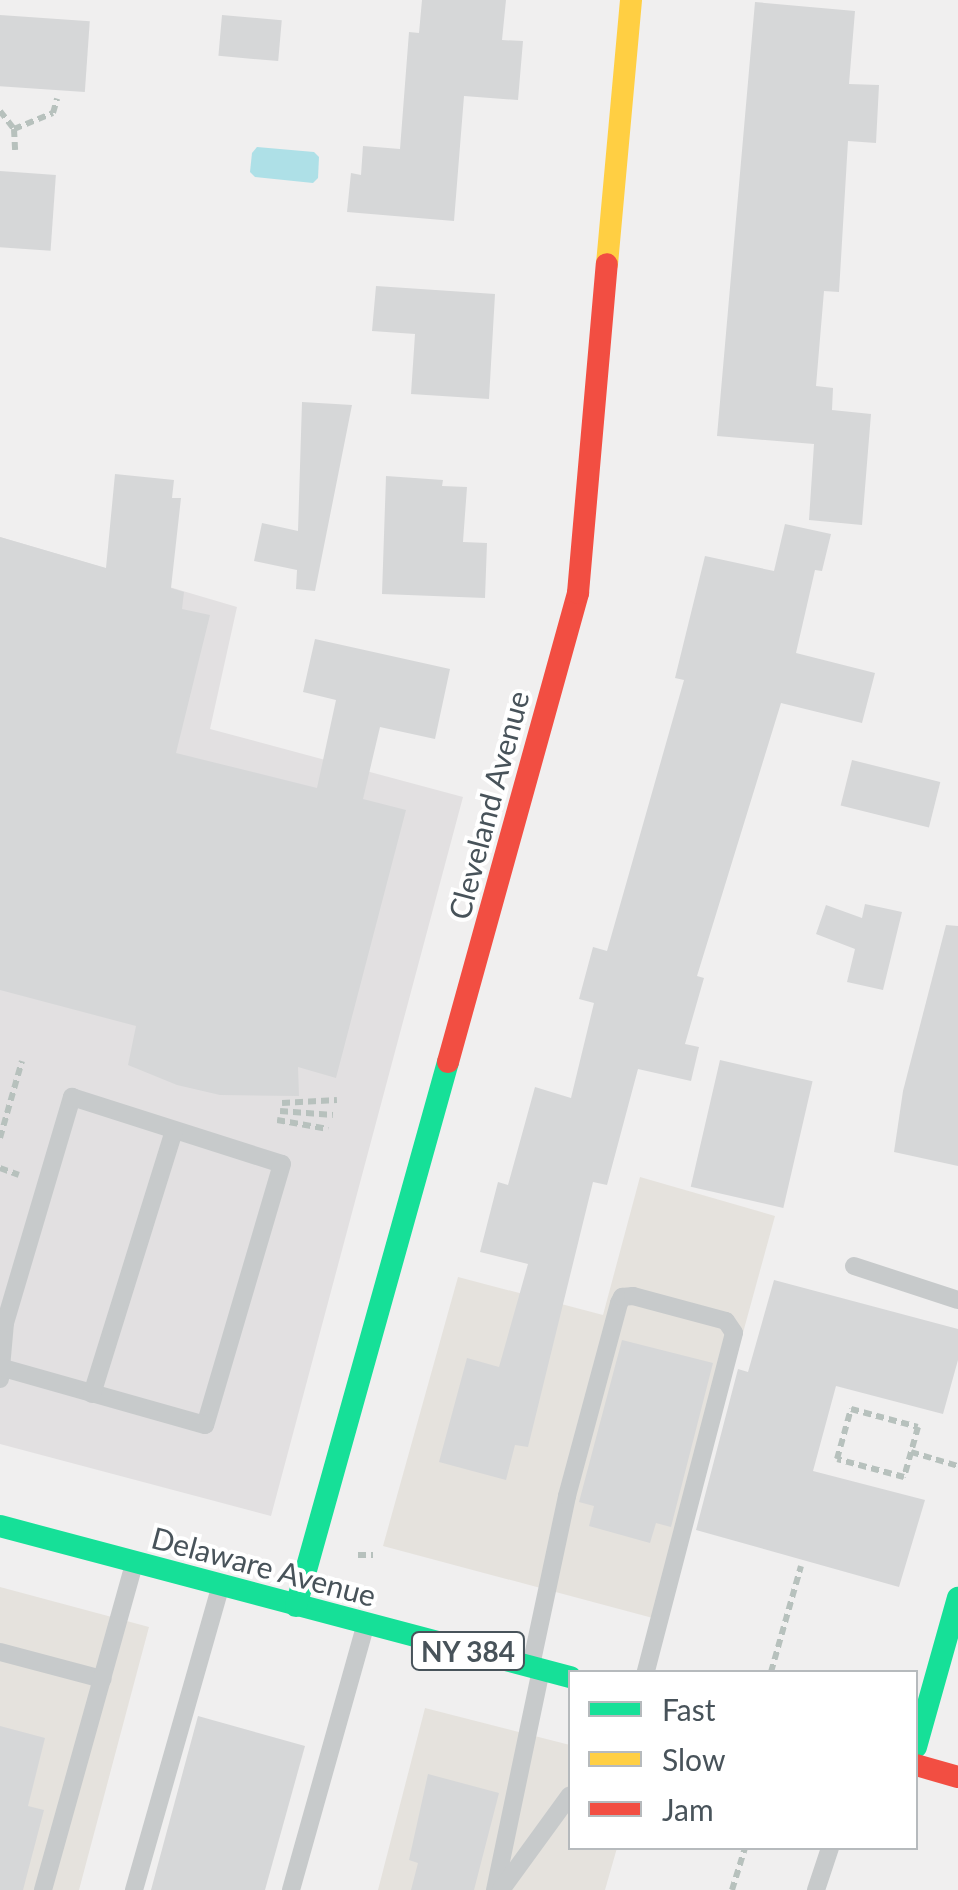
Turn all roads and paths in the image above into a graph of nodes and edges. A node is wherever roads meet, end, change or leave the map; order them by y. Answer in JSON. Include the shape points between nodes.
{"nodes":[{"id":1,"x":630,"y":0,"type":"edge"},
{"id":2,"x":57,"y":99,"type":"dead end"},
{"id":3,"x":0,"y":111,"type":"edge"},
{"id":4,"x":14,"y":130,"type":"junction"},
{"id":5,"x":16,"y":150,"type":"dead end"},
{"id":6,"x":22,"y":1061,"type":"dead end"},
{"id":7,"x":337,"y":1100,"type":"dead end"},
{"id":8,"x":333,"y":1115,"type":"dead end"},
{"id":9,"x":277,"y":1120,"type":"dead end"},
{"id":10,"x":328,"y":1129,"type":"dead end"},
{"id":11,"x":174,"y":1130,"type":"junction"},
{"id":12,"x":0,"y":1138,"type":"edge"},
{"id":13,"x":0,"y":1168,"type":"edge"},
{"id":14,"x":25,"y":1177,"type":"dead end"},
{"id":15,"x":854,"y":1266,"type":"dead end"},
{"id":16,"x":958,"y":1300,"type":"edge"},
{"id":17,"x":2,"y":1322,"type":"edge"},
{"id":18,"x":2,"y":1374,"type":"edge"},
{"id":19,"x":92,"y":1394,"type":"junction"},
{"id":20,"x":911,"y":1452,"type":"junction"},
{"id":21,"x":958,"y":1466,"type":"edge"},
{"id":22,"x":0,"y":1526,"type":"edge"},
{"id":23,"x":358,"y":1554,"type":"dead end"},
{"id":24,"x":373,"y":1555,"type":"dead end"},
{"id":25,"x":134,"y":1562,"type":"junction"},
{"id":26,"x":802,"y":1566,"type":"dead end"},
{"id":27,"x":220,"y":1586,"type":"junction"},
{"id":28,"x":958,"y":1598,"type":"edge"},
{"id":29,"x":296,"y":1606,"type":"junction"},
{"id":30,"x":366,"y":1624,"type":"junction"},
{"id":31,"x":0,"y":1652,"type":"edge"},
{"id":32,"x":536,"y":1668,"type":"junction"},
{"id":33,"x":647,"y":1670,"type":"edge"},
{"id":34,"x":772,"y":1670,"type":"edge"},
{"id":35,"x":568,"y":1676,"type":"edge"},
{"id":36,"x":102,"y":1679,"type":"junction"},
{"id":37,"x":918,"y":1740,"type":"edge"},
{"id":38,"x":918,"y":1766,"type":"edge"},
{"id":39,"x":958,"y":1777,"type":"edge"},
{"id":40,"x":568,"y":1797,"type":"edge"},
{"id":41,"x":744,"y":1850,"type":"edge"},
{"id":42,"x":829,"y":1850,"type":"edge"},
{"id":43,"x":42,"y":1890,"type":"edge"},
{"id":44,"x":134,"y":1890,"type":"edge"},
{"id":45,"x":292,"y":1890,"type":"edge"},
{"id":46,"x":498,"y":1890,"type":"edge"},
{"id":47,"x":732,"y":1890,"type":"edge"},
{"id":48,"x":816,"y":1890,"type":"edge"}],
"edges":[{"from":1,"to":29,"type":"street","name":"Cleveland Avenue","via":[[578,593]]},
{"from":2,"to":4,"type":"path","via":[[53,113]]},
{"from":3,"to":4,"type":"path"},
{"from":4,"to":5,"type":"path"},
{"from":6,"to":12,"type":"path"},
{"from":7,"to":8,"type":"path","via":[[281,1107]]},
{"from":9,"to":10,"type":"path"},
{"from":11,"to":17,"type":"lane","via":[[72,1097]]},
{"from":11,"to":19,"type":"lane"},
{"from":11,"to":19,"type":"lane","via":[[282,1164],[205,1425]]},
{"from":13,"to":14,"type":"path"},
{"from":15,"to":16,"type":"lane"},
{"from":17,"to":18,"type":"lane"},
{"from":18,"to":19,"type":"lane"},
{"from":20,"to":20,"type":"path","via":[[904,1477],[838,1459],[852,1409],[918,1427]]},
{"from":20,"to":21,"type":"path"},
{"from":22,"to":25,"type":"street","name":"Delaware Avenue","number":"NY 384"},
{"from":23,"to":24,"type":"path"},
{"from":25,"to":27,"type":"street","name":"Delaware Avenue","number":"NY 384"},
{"from":25,"to":36,"type":"lane"},
{"from":26,"to":34,"type":"path"},
{"from":27,"to":29,"type":"street","name":"Delaware Avenue","number":"NY 384"},
{"from":27,"to":44,"type":"lane"},
{"from":28,"to":37,"type":"street"},
{"from":29,"to":30,"type":"street","name":"Delaware Avenue","number":"NY 384"},
{"from":30,"to":32,"type":"street","name":"Delaware Avenue","number":"NY 384"},
{"from":30,"to":45,"type":"lane"},
{"from":31,"to":36,"type":"lane"},
{"from":32,"to":33,"type":"lane","via":[[572,1477],[619,1303],[628,1296],[726,1321],[734,1333]]},
{"from":32,"to":35,"type":"street","name":"Delaware Avenue","number":"NY 384"},
{"from":32,"to":46,"type":"lane"},
{"from":36,"to":43,"type":"lane"},
{"from":38,"to":39,"type":"street"},
{"from":40,"to":46,"type":"lane"},
{"from":41,"to":47,"type":"path"},
{"from":42,"to":48,"type":"lane"}]}
